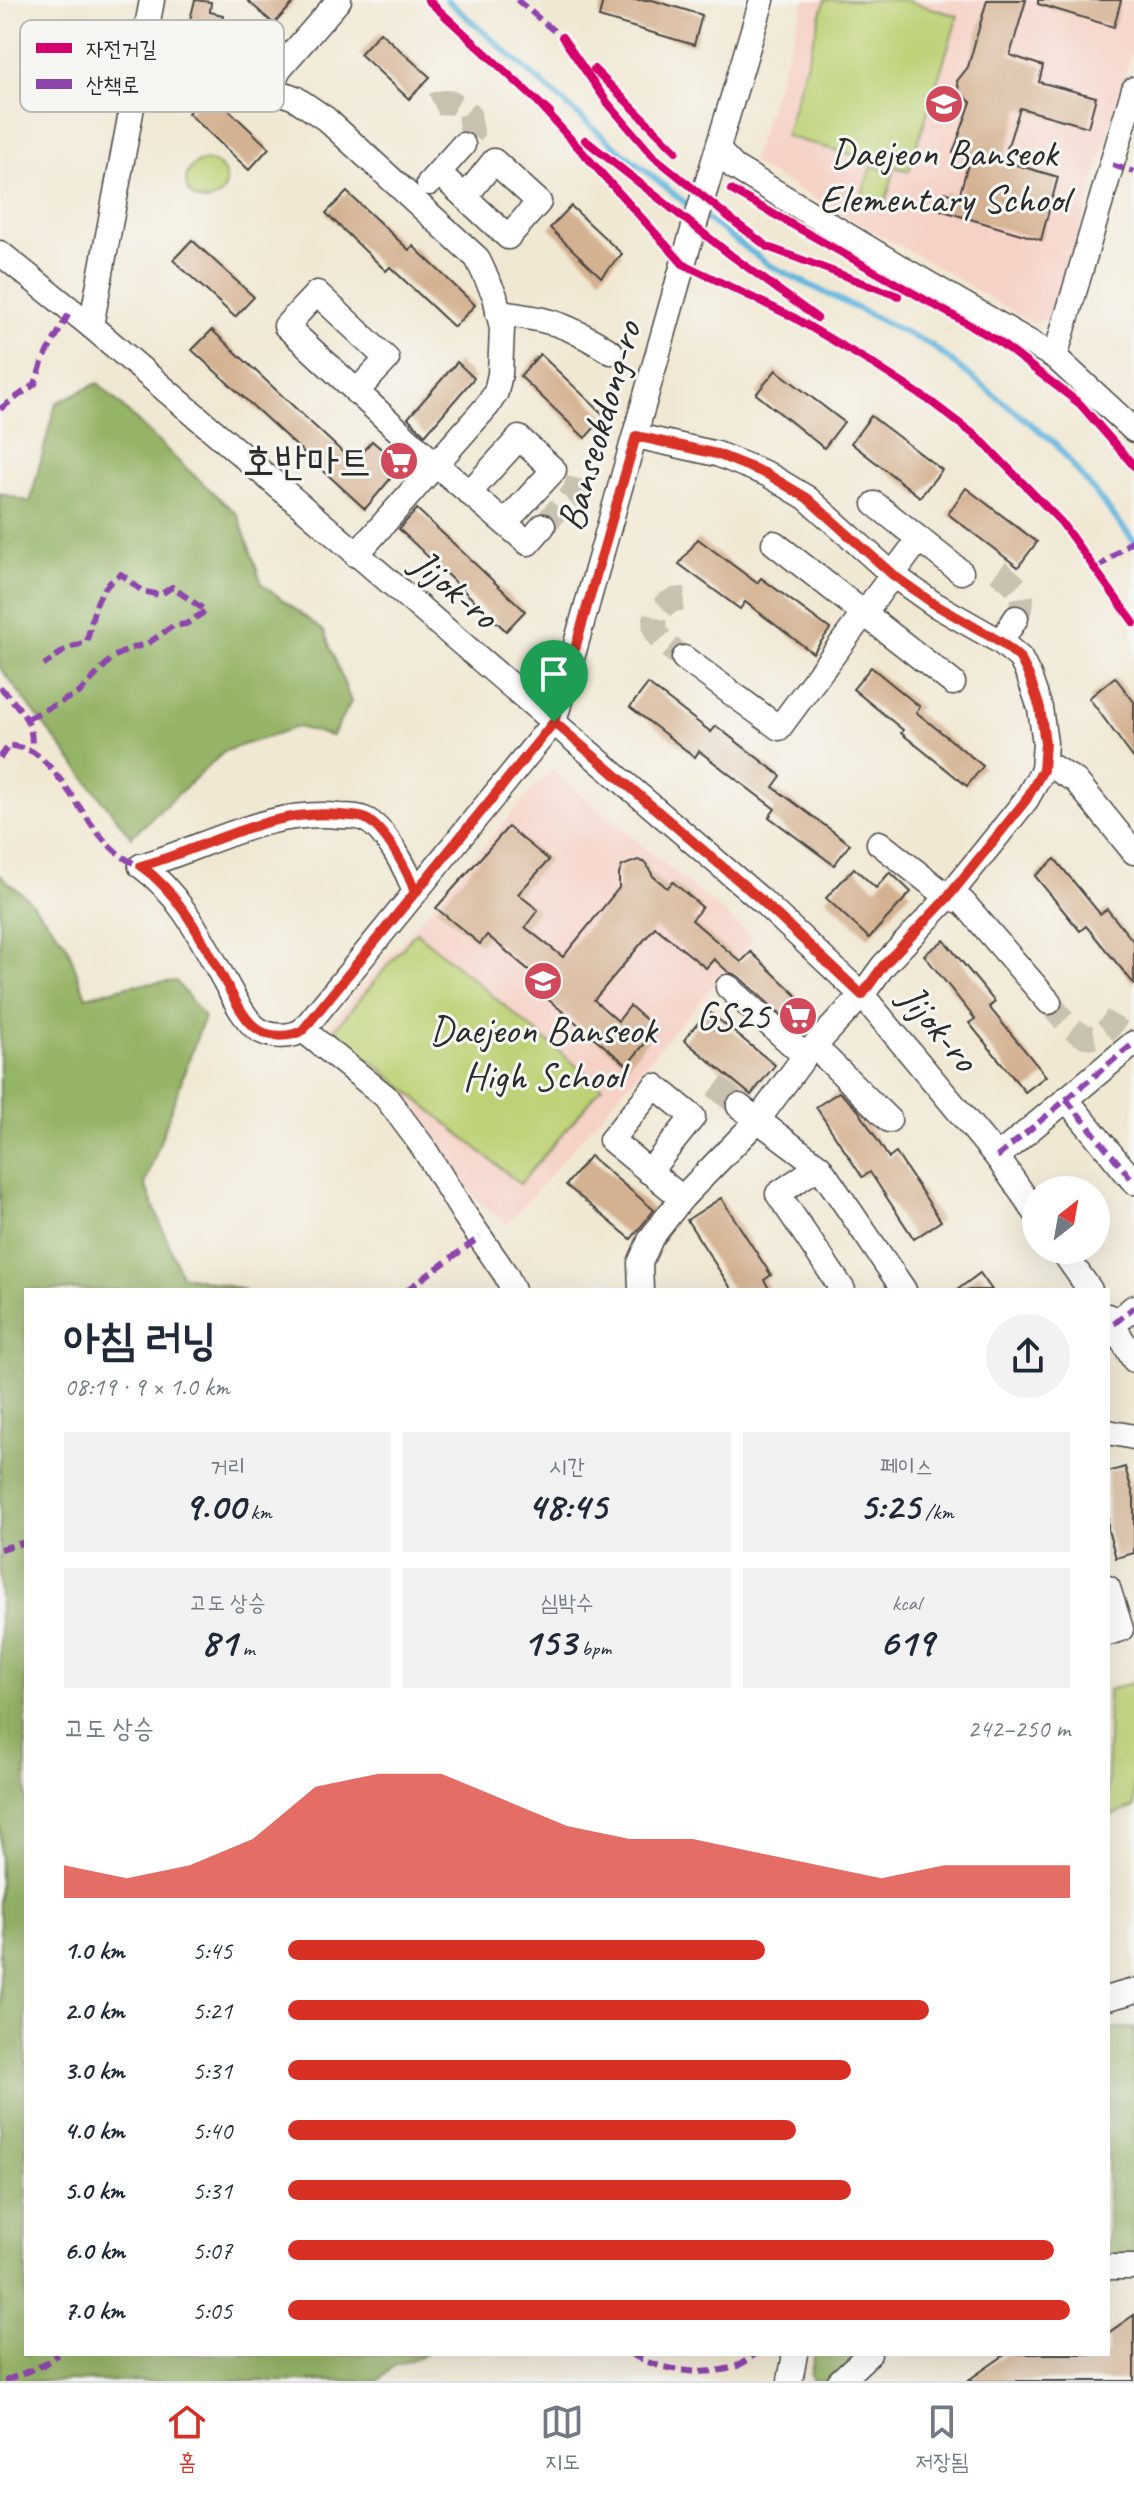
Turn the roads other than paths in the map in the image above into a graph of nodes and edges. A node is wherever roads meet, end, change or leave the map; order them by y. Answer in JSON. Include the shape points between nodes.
{"nodes":[{"id":1,"x":152,"y":0,"type":"edge"},
{"id":2,"x":339,"y":0,"type":"edge"},
{"id":3,"x":762,"y":0,"type":"edge"},
{"id":4,"x":148,"y":20,"type":"edge"},
{"id":5,"x":284,"y":63,"type":"edge"},
{"id":6,"x":1134,"y":89,"type":"edge"},
{"id":7,"x":284,"y":94,"type":"edge"},
{"id":8,"x":131,"y":112,"type":"edge"},
{"id":9,"x":463,"y":145,"type":"tunnel mouth"},
{"id":10,"x":718,"y":150,"type":"junction"},
{"id":11,"x":1123,"y":169,"type":"edge"},
{"id":12,"x":439,"y":173,"type":"junction"},
{"id":13,"x":466,"y":196,"type":"dead end"},
{"id":14,"x":414,"y":200,"type":"junction"},
{"id":15,"x":0,"y":253,"type":"edge"},
{"id":16,"x":498,"y":313,"type":"junction"},
{"id":17,"x":91,"y":326,"type":"junction"},
{"id":18,"x":611,"y":352,"type":"dead end"},
{"id":19,"x":1055,"y":357,"type":"junction"},
{"id":20,"x":356,"y":392,"type":"dead end"},
{"id":21,"x":1134,"y":430,"type":"edge"},
{"id":22,"x":636,"y":436,"type":"junction"},
{"id":23,"x":436,"y":465,"type":"junction"},
{"id":24,"x":469,"y":493,"type":"junction"},
{"id":25,"x":875,"y":504,"type":"dead end"},
{"id":26,"x":505,"y":523,"type":"junction"},
{"id":27,"x":543,"y":526,"type":"tunnel mouth"},
{"id":28,"x":919,"y":539,"type":"junction"},
{"id":29,"x":774,"y":543,"type":"dead end"},
{"id":30,"x":356,"y":555,"type":"junction"},
{"id":31,"x":961,"y":572,"type":"dead end"},
{"id":32,"x":893,"y":575,"type":"junction"},
{"id":33,"x":864,"y":613,"type":"junction"},
{"id":34,"x":1016,"y":618,"type":"tunnel mouth"},
{"id":35,"x":1001,"y":642,"type":"junction"},
{"id":36,"x":684,"y":658,"type":"tunnel mouth"},
{"id":37,"x":953,"y":683,"type":"dead end"},
{"id":38,"x":554,"y":722,"type":"junction"},
{"id":39,"x":1044,"y":762,"type":"junction"},
{"id":40,"x":879,"y":843,"type":"dead end"},
{"id":41,"x":1134,"y":852,"type":"edge"},
{"id":42,"x":415,"y":893,"type":"junction"},
{"id":43,"x":948,"y":897,"type":"junction"},
{"id":44,"x":728,"y":987,"type":"dead end"},
{"id":45,"x":862,"y":995,"type":"junction"},
{"id":46,"x":1049,"y":1002,"type":"tunnel mouth"},
{"id":47,"x":303,"y":1030,"type":"junction"},
{"id":48,"x":1134,"y":1043,"type":"edge"},
{"id":49,"x":810,"y":1051,"type":"junction"},
{"id":50,"x":1066,"y":1099,"type":"junction"},
{"id":51,"x":748,"y":1113,"type":"junction"},
{"id":52,"x":889,"y":1120,"type":"dead end"},
{"id":53,"x":997,"y":1157,"type":"junction"},
{"id":54,"x":819,"y":1166,"type":"junction"},
{"id":55,"x":649,"y":1172,"type":"dead end"},
{"id":56,"x":1133,"y":1178,"type":"edge"},
{"id":57,"x":1022,"y":1193,"type":"edge"},
{"id":58,"x":682,"y":1198,"type":"junction"},
{"id":59,"x":1072,"y":1264,"type":"edge"},
{"id":60,"x":512,"y":1288,"type":"edge"},
{"id":61,"x":641,"y":1288,"type":"edge"},
{"id":62,"x":842,"y":1288,"type":"edge"},
{"id":63,"x":903,"y":1288,"type":"edge"},
{"id":64,"x":1089,"y":1288,"type":"edge"},
{"id":65,"x":1134,"y":1307,"type":"edge"},
{"id":66,"x":1111,"y":1320,"type":"edge"},
{"id":67,"x":1134,"y":1360,"type":"edge"},
{"id":68,"x":1110,"y":1432,"type":"edge"},
{"id":69,"x":1134,"y":1437,"type":"edge"},
{"id":70,"x":1110,"y":1594,"type":"edge"},
{"id":71,"x":1110,"y":1632,"type":"edge"},
{"id":72,"x":1134,"y":1991,"type":"edge"},
{"id":73,"x":1110,"y":1997,"type":"edge"},
{"id":74,"x":1110,"y":2267,"type":"edge"},
{"id":75,"x":1134,"y":2267,"type":"edge"},
{"id":76,"x":795,"y":2356,"type":"edge"},
{"id":77,"x":867,"y":2356,"type":"edge"},
{"id":78,"x":790,"y":2381,"type":"edge"},
{"id":79,"x":840,"y":2381,"type":"edge"}],
"edges":[{"from":1,"to":4,"type":"street"},
{"from":2,"to":5,"type":"street"},
{"from":3,"to":10,"type":"street","name":"Banseokdong-ro"},
{"from":6,"to":11,"type":"street"},
{"from":7,"to":14,"type":"street","via":[[326,119]]},
{"from":8,"to":17,"type":"street"},
{"from":9,"to":12,"type":"street"},
{"from":10,"to":19,"type":"street","via":[[734,167]]},
{"from":10,"to":22,"type":"street","name":"Banseokdong-ro"},
{"from":11,"to":19,"type":"street"},
{"from":12,"to":13,"type":"street"},
{"from":12,"to":14,"type":"street"},
{"from":14,"to":16,"type":"street","via":[[477,258]]},
{"from":15,"to":17,"type":"street","name":"Jijok-ro"},
{"from":16,"to":18,"type":"street","via":[[565,325]]},
{"from":16,"to":23,"type":"street","via":[[502,329],[496,392]]},
{"from":17,"to":30,"type":"street","name":"Jijok-ro"},
{"from":19,"to":21,"type":"street"},
{"from":20,"to":23,"type":"street"},
{"from":22,"to":32,"type":"street","via":[[717,454],[767,474],[807,498]]},
{"from":22,"to":38,"type":"street","name":"Banseokdong-ro"},
{"from":23,"to":24,"type":"street"},
{"from":23,"to":30,"type":"street"},
{"from":24,"to":26,"type":"street"},
{"from":24,"to":26,"type":"street","via":[[519,438],[554,470]]},
{"from":25,"to":28,"type":"street"},
{"from":26,"to":27,"type":"street","via":[[528,543]]},
{"from":28,"to":31,"type":"street"},
{"from":28,"to":32,"type":"street"},
{"from":29,"to":33,"type":"street"},
{"from":30,"to":38,"type":"street","name":"Jijok-ro"},
{"from":32,"to":33,"type":"street"},
{"from":32,"to":35,"type":"street"},
{"from":33,"to":36,"type":"street","via":[[779,728]]},
{"from":33,"to":37,"type":"street"},
{"from":34,"to":35,"type":"street"},
{"from":35,"to":39,"type":"street","via":[[1020,658],[1040,708]]},
{"from":38,"to":42,"type":"street"},
{"from":38,"to":45,"type":"street","name":"Jijok-ro","via":[[760,899]]},
{"from":39,"to":41,"type":"street","via":[[1076,781]]},
{"from":39,"to":43,"type":"street","via":[[1026,800]]},
{"from":40,"to":43,"type":"street"},
{"from":42,"to":47,"type":"street"},
{"from":42,"to":47,"type":"street","via":[[380,829],[364,818],[319,813],[285,816],[141,866],[182,907],[257,1029],[278,1036]]},
{"from":43,"to":45,"type":"street"},
{"from":43,"to":46,"type":"street","via":[[963,902]]},
{"from":44,"to":49,"type":"street"},
{"from":45,"to":49,"type":"street"},
{"from":45,"to":53,"type":"street","name":"Jijok-ro"},
{"from":47,"to":60,"type":"street","via":[[385,1096]]},
{"from":48,"to":50,"type":"street"},
{"from":49,"to":51,"type":"street"},
{"from":49,"to":52,"type":"street"},
{"from":50,"to":53,"type":"street"},
{"from":50,"to":56,"type":"street"},
{"from":51,"to":54,"type":"street"},
{"from":51,"to":58,"type":"street"},
{"from":53,"to":57,"type":"street","name":"Jijok-ro"},
{"from":54,"to":62,"type":"street","via":[[778,1194]]},
{"from":54,"to":63,"type":"street"},
{"from":55,"to":58,"type":"street"},
{"from":58,"to":61,"type":"street","via":[[651,1238],[640,1263]]},
{"from":59,"to":64,"type":"street"},
{"from":65,"to":66,"type":"street"},
{"from":66,"to":67,"type":"street"},
{"from":68,"to":69,"type":"street"},
{"from":70,"to":71,"type":"street","via":[[1121,1629]]},
{"from":72,"to":73,"type":"street"},
{"from":74,"to":75,"type":"street"},
{"from":76,"to":78,"type":"street"},
{"from":77,"to":79,"type":"street"}]}
